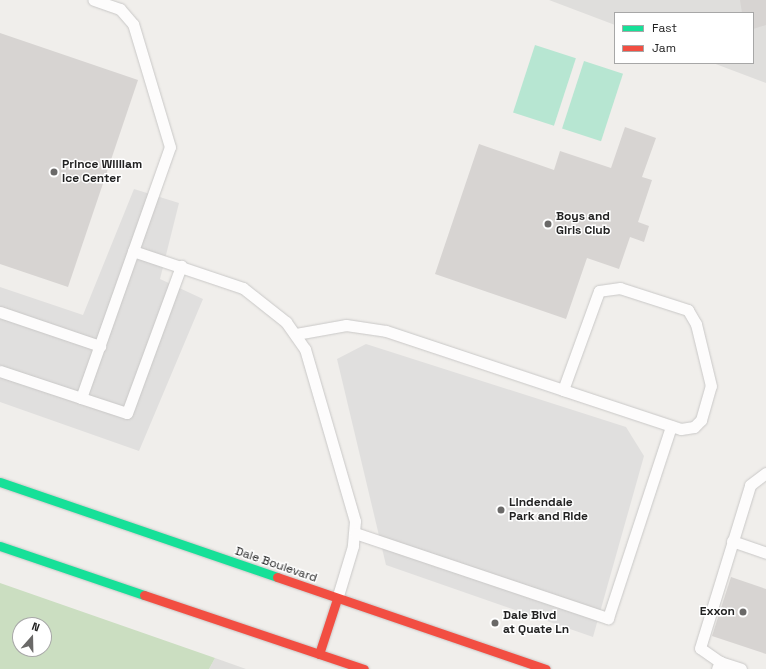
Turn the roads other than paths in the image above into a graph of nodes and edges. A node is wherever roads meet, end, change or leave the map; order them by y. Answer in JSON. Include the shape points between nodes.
{"nodes":[{"id":1,"x":94,"y":0,"type":"edge"},
{"id":2,"x":133,"y":251,"type":"junction"},
{"id":3,"x":181,"y":266,"type":"junction"},
{"id":4,"x":0,"y":312,"type":"edge"},
{"id":5,"x":296,"y":334,"type":"junction"},
{"id":6,"x":100,"y":346,"type":"junction"},
{"id":7,"x":0,"y":371,"type":"edge"},
{"id":8,"x":563,"y":390,"type":"junction"},
{"id":9,"x":81,"y":398,"type":"junction"},
{"id":10,"x":671,"y":426,"type":"junction"},
{"id":11,"x":766,"y":473,"type":"edge"},
{"id":12,"x":0,"y":482,"type":"edge"},
{"id":13,"x":355,"y":533,"type":"junction"},
{"id":14,"x":732,"y":541,"type":"junction"},
{"id":15,"x":0,"y":546,"type":"edge"},
{"id":16,"x":766,"y":553,"type":"edge"},
{"id":17,"x":337,"y":599,"type":"junction"},
{"id":18,"x":319,"y":654,"type":"junction"},
{"id":19,"x":719,"y":666,"type":"edge"},
{"id":20,"x":364,"y":669,"type":"edge"},
{"id":21,"x":546,"y":669,"type":"edge"},
{"id":22,"x":740,"y":669,"type":"edge"}],
"edges":[{"from":1,"to":2,"type":"lane","via":[[120,9],[133,24],[170,147]]},
{"from":2,"to":3,"type":"lane"},
{"from":2,"to":6,"type":"lane"},
{"from":3,"to":5,"type":"lane","via":[[243,288],[266,303]]},
{"from":3,"to":9,"type":"lane","via":[[127,413]]},
{"from":4,"to":6,"type":"lane"},
{"from":5,"to":8,"type":"lane","via":[[320,327],[371,328]]},
{"from":5,"to":13,"type":"lane","via":[[305,349],[350,500]]},
{"from":6,"to":9,"type":"lane"},
{"from":7,"to":9,"type":"lane"},
{"from":8,"to":10,"type":"lane"},
{"from":8,"to":10,"type":"lane","via":[[599,291],[620,288],[688,310],[696,324],[711,386],[701,420],[694,428]]},
{"from":10,"to":13,"type":"lane","via":[[608,618]]},
{"from":11,"to":14,"type":"lane","via":[[750,485]]},
{"from":12,"to":17,"type":"main road","name":"Dale Boulevard"},
{"from":13,"to":17,"type":"lane"},
{"from":14,"to":16,"type":"lane"},
{"from":14,"to":19,"type":"lane","via":[[700,648]]},
{"from":15,"to":18,"type":"main road"},
{"from":17,"to":18,"type":"main road"},
{"from":17,"to":21,"type":"main road","name":"Dale Boulevard"},
{"from":18,"to":20,"type":"main road"},
{"from":19,"to":22,"type":"lane"}]}
